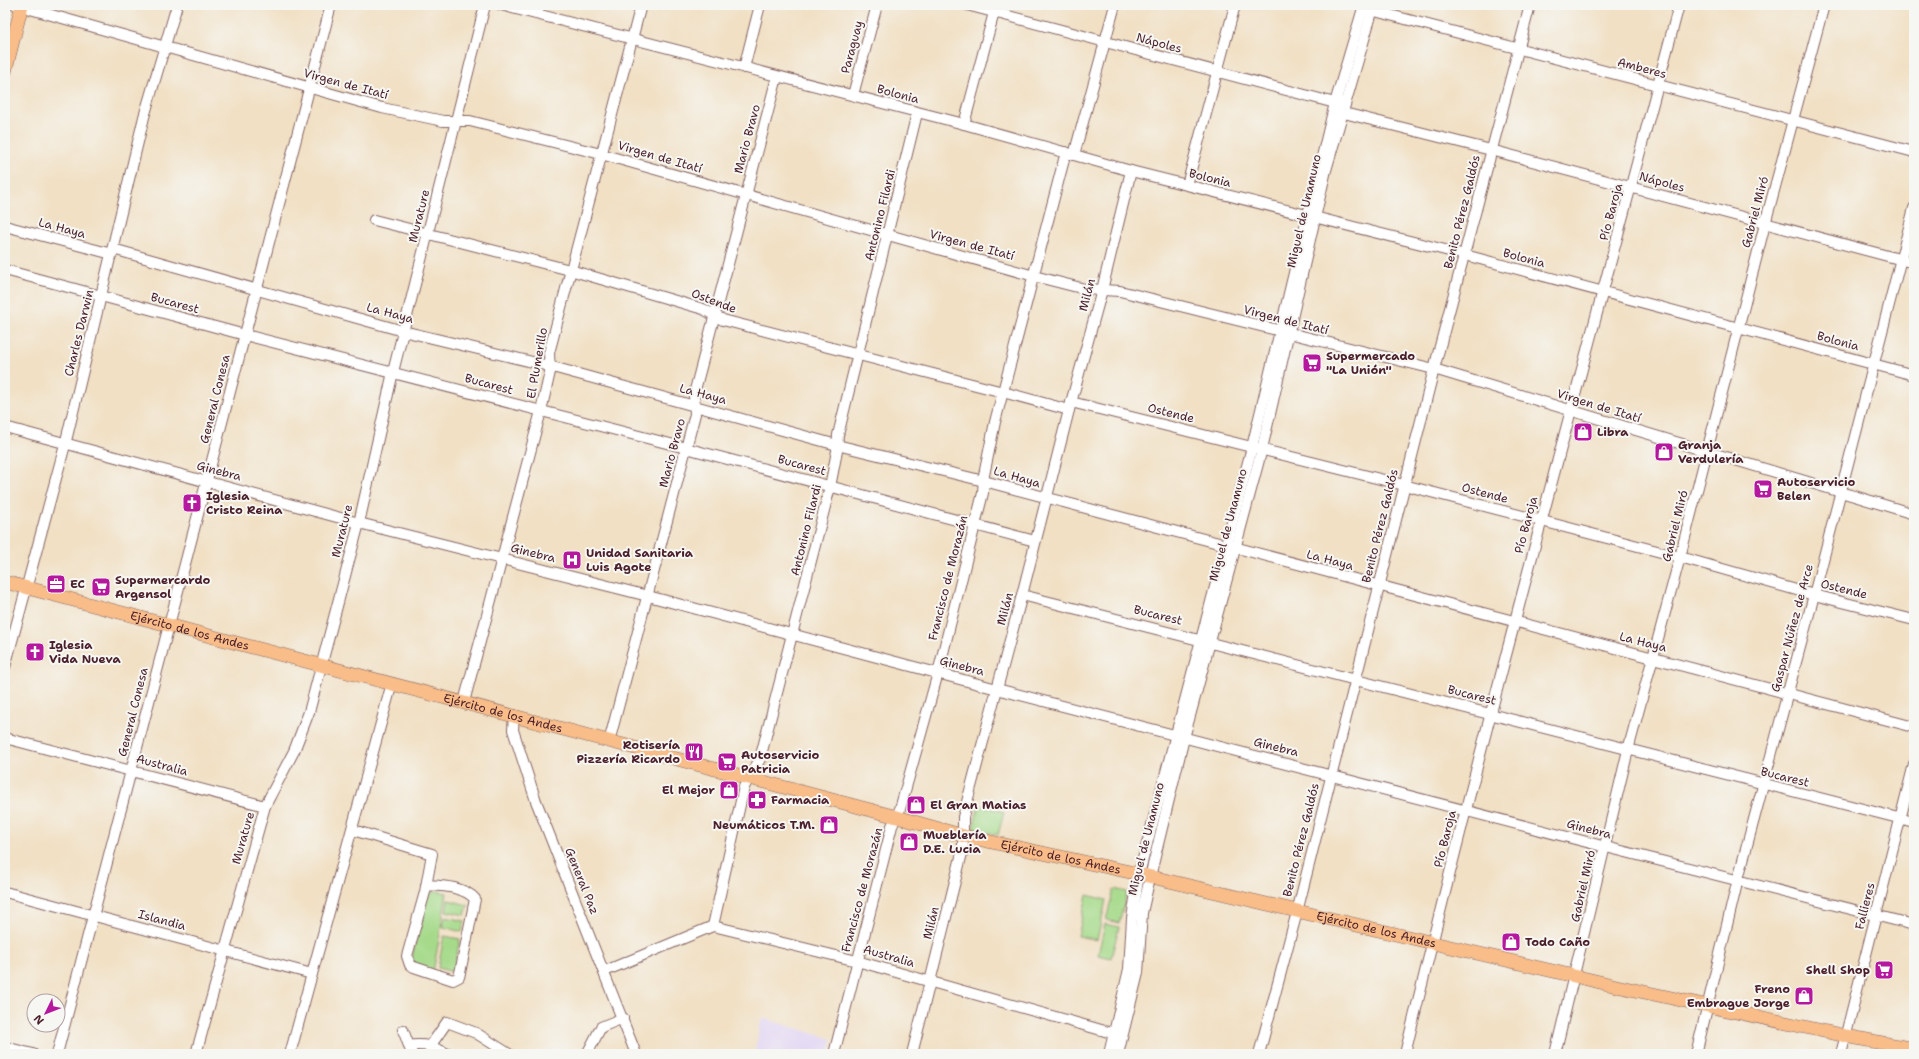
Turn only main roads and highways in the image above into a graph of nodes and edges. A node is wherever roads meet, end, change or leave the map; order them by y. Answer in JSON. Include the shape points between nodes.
{"nodes":[{"id":1,"x":20,"y":5,"type":"edge"},
{"id":2,"x":5,"y":72,"type":"edge"},
{"id":3,"x":5,"y":582,"type":"edge"},
{"id":4,"x":1914,"y":1049,"type":"edge"}],
"edges":[{"from":1,"to":2,"type":"main road"},
{"from":3,"to":4,"type":"main road","name":"Ejército de los Andes","via":[[964,836],[1575,976]]}]}
